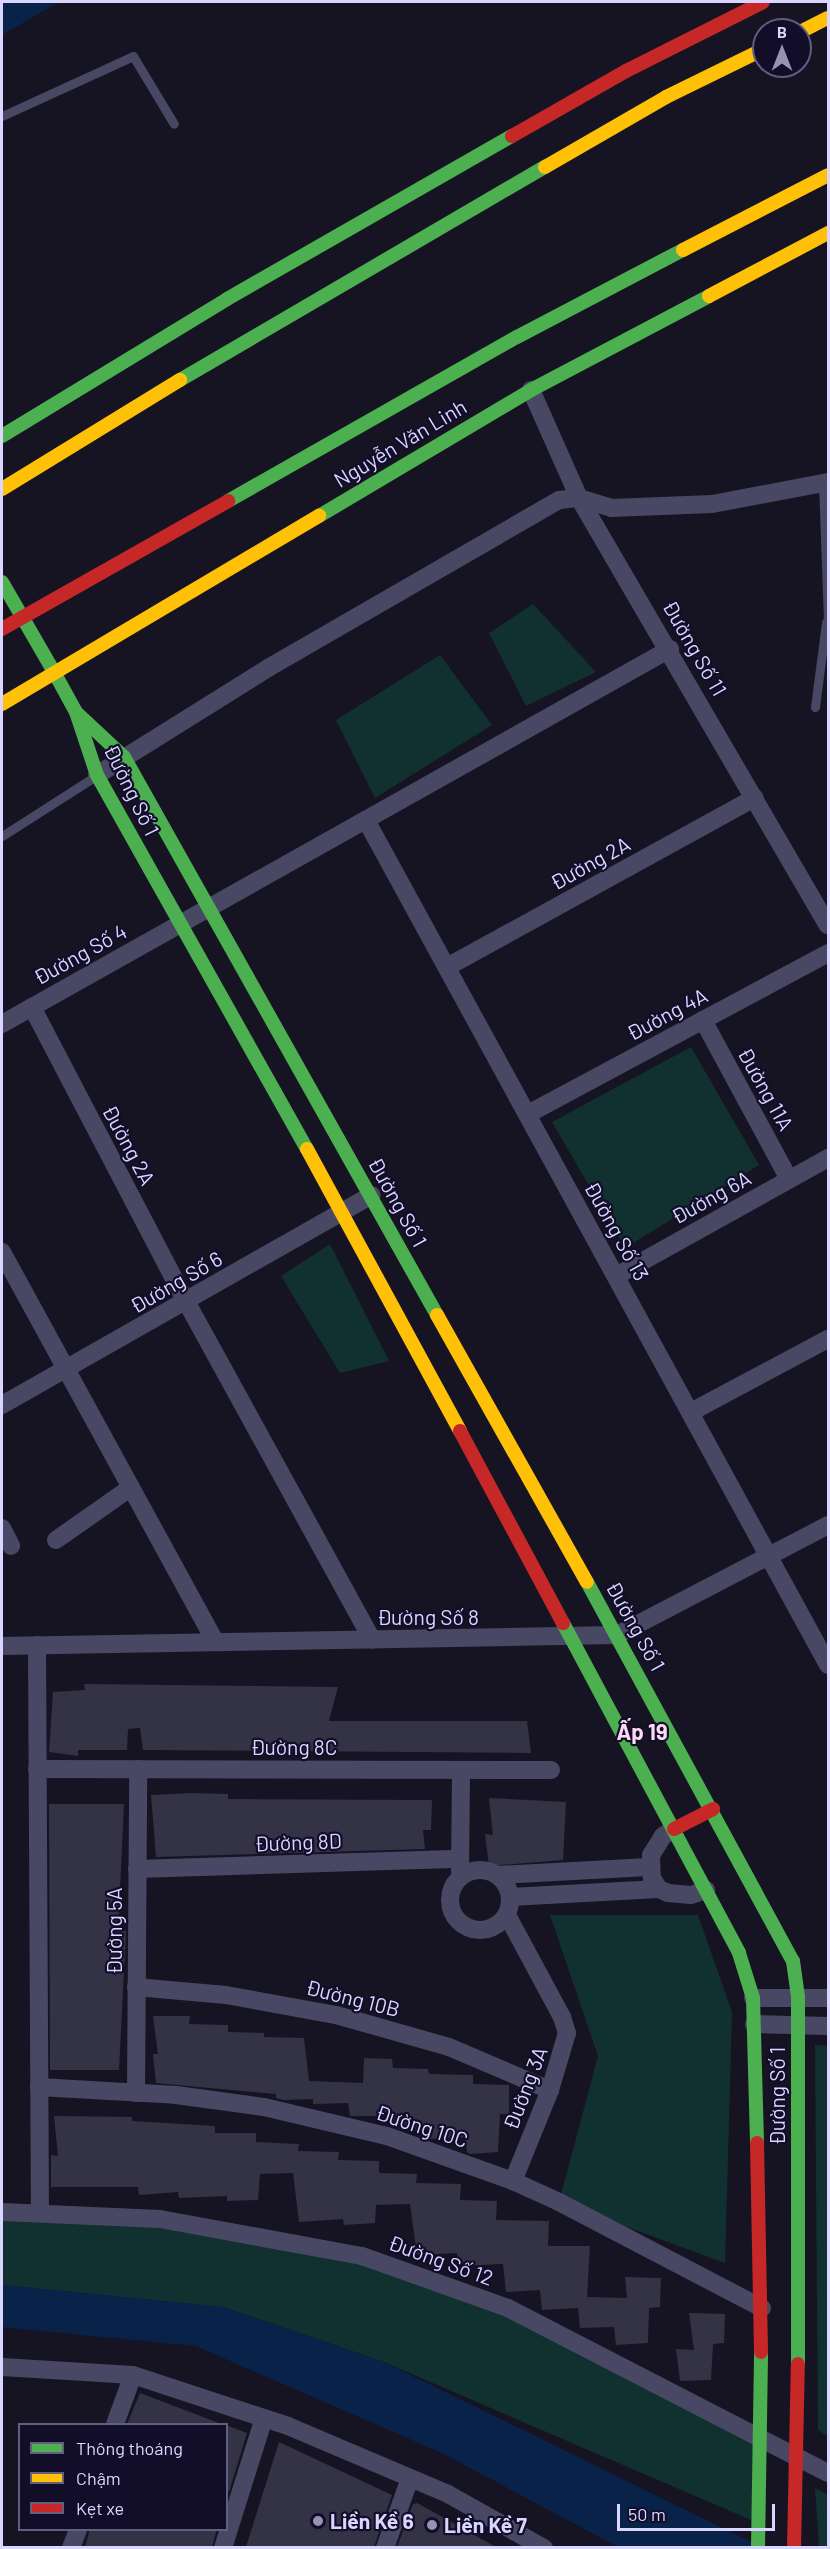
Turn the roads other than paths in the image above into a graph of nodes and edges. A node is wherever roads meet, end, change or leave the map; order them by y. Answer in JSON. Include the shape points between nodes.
{"nodes":[{"id":1,"x":763,"y":2,"type":"edge"},
{"id":2,"x":828,"y":18,"type":"edge"},
{"id":3,"x":812,"y":26,"type":"edge"},
{"id":4,"x":752,"y":55,"type":"edge"},
{"id":5,"x":2,"y":116,"type":"edge"},
{"id":6,"x":174,"y":124,"type":"dead end"},
{"id":7,"x":828,"y":175,"type":"edge"},
{"id":8,"x":828,"y":234,"type":"edge"},
{"id":9,"x":531,"y":390,"type":"junction"},
{"id":10,"x":2,"y":436,"type":"edge"},
{"id":11,"x":826,"y":482,"type":"edge"},
{"id":12,"x":2,"y":489,"type":"edge"},
{"id":13,"x":579,"y":498,"type":"junction"},
{"id":14,"x":2,"y":582,"type":"edge"},
{"id":15,"x":22,"y":616,"type":"junction"},
{"id":16,"x":827,"y":622,"type":"edge"},
{"id":17,"x":2,"y":629,"type":"edge"},
{"id":18,"x":670,"y":649,"type":"junction"},
{"id":19,"x":54,"y":672,"type":"junction"},
{"id":20,"x":2,"y":704,"type":"edge"},
{"id":21,"x":815,"y":707,"type":"dead end"},
{"id":22,"x":76,"y":712,"type":"junction"},
{"id":23,"x":124,"y":757,"type":"junction"},
{"id":24,"x":97,"y":775,"type":"junction"},
{"id":25,"x":755,"y":798,"type":"junction"},
{"id":26,"x":366,"y":819,"type":"junction"},
{"id":27,"x":2,"y":836,"type":"edge"},
{"id":28,"x":210,"y":908,"type":"junction"},
{"id":29,"x":180,"y":924,"type":"junction"},
{"id":30,"x":828,"y":925,"type":"edge"},
{"id":31,"x":828,"y":953,"type":"edge"},
{"id":32,"x":447,"y":967,"type":"junction"},
{"id":33,"x":32,"y":1007,"type":"junction"},
{"id":34,"x":703,"y":1020,"type":"junction"},
{"id":35,"x":2,"y":1024,"type":"edge"},
{"id":36,"x":528,"y":1114,"type":"junction"},
{"id":37,"x":828,"y":1158,"type":"edge"},
{"id":38,"x":789,"y":1179,"type":"junction"},
{"id":39,"x":370,"y":1195,"type":"junction"},
{"id":40,"x":341,"y":1211,"type":"junction"},
{"id":41,"x":2,"y":1252,"type":"edge"},
{"id":42,"x":616,"y":1276,"type":"junction"},
{"id":43,"x":187,"y":1303,"type":"junction"},
{"id":44,"x":828,"y":1339,"type":"edge"},
{"id":45,"x":66,"y":1371,"type":"junction"},
{"id":46,"x":2,"y":1406,"type":"edge"},
{"id":47,"x":691,"y":1412,"type":"junction"},
{"id":48,"x":130,"y":1488,"type":"junction"},
{"id":49,"x":828,"y":1525,"type":"edge"},
{"id":50,"x":2,"y":1528,"type":"edge"},
{"id":51,"x":56,"y":1540,"type":"dead end"},
{"id":52,"x":11,"y":1546,"type":"dead end"},
{"id":53,"x":770,"y":1558,"type":"junction"},
{"id":54,"x":617,"y":1635,"type":"junction"},
{"id":55,"x":571,"y":1638,"type":"junction"},
{"id":56,"x":214,"y":1640,"type":"junction"},
{"id":57,"x":372,"y":1640,"type":"junction"},
{"id":58,"x":37,"y":1645,"type":"junction"},
{"id":59,"x":2,"y":1646,"type":"edge"},
{"id":60,"x":828,"y":1665,"type":"edge"},
{"id":61,"x":37,"y":1769,"type":"junction"},
{"id":62,"x":138,"y":1769,"type":"junction"},
{"id":63,"x":461,"y":1770,"type":"junction"},
{"id":64,"x":551,"y":1770,"type":"dead end"},
{"id":65,"x":713,"y":1809,"type":"junction"},
{"id":66,"x":674,"y":1828,"type":"junction"},
{"id":67,"x":649,"y":1867,"type":"junction"},
{"id":68,"x":460,"y":1868,"type":"junction"},
{"id":69,"x":137,"y":1869,"type":"junction"},
{"id":70,"x":497,"y":1875,"type":"junction"},
{"id":71,"x":659,"y":1889,"type":"junction"},
{"id":72,"x":706,"y":1890,"type":"junction"},
{"id":73,"x":510,"y":1897,"type":"junction"},
{"id":74,"x":507,"y":1915,"type":"junction"},
{"id":75,"x":136,"y":1987,"type":"junction"},
{"id":76,"x":753,"y":1998,"type":"junction"},
{"id":77,"x":798,"y":1998,"type":"junction"},
{"id":78,"x":828,"y":1998,"type":"edge"},
{"id":79,"x":754,"y":2024,"type":"junction"},
{"id":80,"x":798,"y":2026,"type":"junction"},
{"id":81,"x":828,"y":2026,"type":"edge"},
{"id":82,"x":39,"y":2087,"type":"junction"},
{"id":83,"x":550,"y":2090,"type":"junction"},
{"id":84,"x":136,"y":2093,"type":"junction"},
{"id":85,"x":513,"y":2181,"type":"junction"},
{"id":86,"x":2,"y":2212,"type":"edge"},
{"id":87,"x":40,"y":2213,"type":"junction"},
{"id":88,"x":762,"y":2308,"type":"junction"},
{"id":89,"x":2,"y":2367,"type":"edge"},
{"id":90,"x":133,"y":2375,"type":"junction"},
{"id":91,"x":264,"y":2418,"type":"junction"},
{"id":92,"x":115,"y":2423,"type":"edge"},
{"id":93,"x":761,"y":2439,"type":"junction"},
{"id":94,"x":798,"y":2458,"type":"junction"},
{"id":95,"x":828,"y":2474,"type":"edge"},
{"id":96,"x":410,"y":2478,"type":"junction"},
{"id":97,"x":77,"y":2531,"type":"edge"},
{"id":98,"x":794,"y":2542,"type":"edge"},
{"id":99,"x":71,"y":2547,"type":"edge"},
{"id":100,"x":223,"y":2547,"type":"edge"},
{"id":101,"x":386,"y":2547,"type":"edge"},
{"id":102,"x":543,"y":2547,"type":"edge"},
{"id":103,"x":758,"y":2547,"type":"edge"}],
"edges":[{"from":1,"to":10,"type":"main road","via":[[730,13],[626,71],[258,282]]},
{"from":2,"to":3,"type":"main road"},
{"from":4,"to":12,"type":"main road","via":[[666,97],[282,318]]},
{"from":5,"to":6,"type":"lane","via":[[133,56]]},
{"from":7,"to":15,"type":"main road","name":"Nguyễn Văn Linh","via":[[506,342]]},
{"from":8,"to":9,"type":"main road","name":"Nguyễn Văn Linh"},
{"from":9,"to":13,"type":"street","name":"Đường Số 11"},
{"from":9,"to":19,"type":"main road","name":"Nguyễn Văn Linh"},
{"from":11,"to":13,"type":"street","via":[[712,504],[611,508]]},
{"from":11,"to":16,"type":"lane"},
{"from":13,"to":18,"type":"street","name":"Đường Số 11"},
{"from":13,"to":23,"type":"street","via":[[559,500],[437,569]]},
{"from":14,"to":15,"type":"main road"},
{"from":15,"to":17,"type":"main road","name":"Nguyễn Văn Linh"},
{"from":15,"to":19,"type":"main road"},
{"from":16,"to":21,"type":"lane"},
{"from":18,"to":25,"type":"street","name":"Đường Số 11"},
{"from":18,"to":26,"type":"street","name":"Đường Số 4"},
{"from":19,"to":20,"type":"main road","name":"Nguyễn Văn Linh"},
{"from":19,"to":22,"type":"main road"},
{"from":22,"to":23,"type":"main road","name":"Đường Số 1"},
{"from":22,"to":24,"type":"main road","name":"Đường Số 1"},
{"from":23,"to":24,"type":"street"},
{"from":23,"to":28,"type":"main road","name":"Đường Số 1"},
{"from":24,"to":27,"type":"lane"},
{"from":24,"to":29,"type":"main road","name":"Đường Số 1"},
{"from":25,"to":30,"type":"street","name":"Đường Số 11"},
{"from":25,"to":32,"type":"street","name":"Đường 2A"},
{"from":26,"to":28,"type":"street","name":"Đường Số 4"},
{"from":26,"to":32,"type":"street","name":"Đường Số 13"},
{"from":28,"to":29,"type":"street","name":"Đường Số 4"},
{"from":28,"to":39,"type":"main road","name":"Đường Số 1"},
{"from":29,"to":33,"type":"street","name":"Đường Số 4"},
{"from":29,"to":40,"type":"main road","name":"Đường Số 1"},
{"from":31,"to":34,"type":"street","name":"Đường 4A"},
{"from":32,"to":36,"type":"street","name":"Đường Số 13"},
{"from":33,"to":35,"type":"street","name":"Đường Số 4"},
{"from":33,"to":43,"type":"street","name":"Đường 2A"},
{"from":34,"to":36,"type":"street","name":"Đường 4A"},
{"from":34,"to":38,"type":"street","name":"Đường 11A"},
{"from":36,"to":42,"type":"street","name":"Đường Số 13"},
{"from":37,"to":38,"type":"street","name":"Đường 6A"},
{"from":38,"to":42,"type":"street","name":"Đường 6A"},
{"from":39,"to":40,"type":"street","name":"Đường Số 6"},
{"from":39,"to":54,"type":"main road","name":"Đường Số 1"},
{"from":40,"to":43,"type":"street","name":"Đường Số 6"},
{"from":40,"to":55,"type":"main road","name":"Đường Số 1"},
{"from":41,"to":45,"type":"street"},
{"from":42,"to":47,"type":"street","name":"Đường Số 13"},
{"from":43,"to":45,"type":"street","name":"Đường Số 6"},
{"from":43,"to":57,"type":"street","name":"Đường 2A"},
{"from":44,"to":47,"type":"street"},
{"from":45,"to":46,"type":"street","name":"Đường Số 6"},
{"from":45,"to":48,"type":"street"},
{"from":47,"to":53,"type":"street","name":"Đường Số 13"},
{"from":48,"to":51,"type":"street"},
{"from":48,"to":56,"type":"street"},
{"from":49,"to":53,"type":"street","name":"Đường Số 8"},
{"from":50,"to":52,"type":"street"},
{"from":53,"to":54,"type":"street","name":"Đường Số 8"},
{"from":53,"to":60,"type":"street","name":"Đường Số 13"},
{"from":54,"to":55,"type":"street","name":"Đường Số 8"},
{"from":54,"to":65,"type":"main road","name":"Đường Số 1"},
{"from":55,"to":57,"type":"street","name":"Đường Số 8"},
{"from":55,"to":66,"type":"main road","name":"Đường Số 1"},
{"from":56,"to":57,"type":"street","name":"Đường Số 8"},
{"from":56,"to":58,"type":"street","name":"Đường Số 8"},
{"from":58,"to":59,"type":"street","name":"Đường Số 8"},
{"from":58,"to":61,"type":"street"},
{"from":61,"to":62,"type":"street","name":"Đường 8C"},
{"from":61,"to":82,"type":"street"},
{"from":62,"to":63,"type":"street","name":"Đường 8C"},
{"from":62,"to":69,"type":"street","name":"Đường 5A"},
{"from":63,"to":64,"type":"street","name":"Đường 8C"},
{"from":63,"to":68,"type":"street"},
{"from":65,"to":66,"type":"main road"},
{"from":65,"to":77,"type":"main road","name":"Đường Số 1","via":[[793,1961]]},
{"from":66,"to":67,"type":"street","via":[[655,1845]]},
{"from":66,"to":72,"type":"main road","name":"Đường Số 1"},
{"from":67,"to":70,"type":"street"},
{"from":67,"to":71,"type":"street"},
{"from":68,"to":69,"type":"street","name":"Đường 8D"},
{"from":68,"to":70,"type":"street"},
{"from":68,"to":74,"type":"street","via":[[450,1906],[461,1924],[470,1929],[491,1929]]},
{"from":69,"to":75,"type":"street","name":"Đường 5A"},
{"from":70,"to":73,"type":"street"},
{"from":71,"to":72,"type":"street","via":[[680,1895]]},
{"from":71,"to":73,"type":"street"},
{"from":72,"to":76,"type":"main road","name":"Đường Số 1","via":[[740,1953]]},
{"from":73,"to":74,"type":"street"},
{"from":74,"to":83,"type":"street","name":"Đường 3A","via":[[567,2033]]},
{"from":75,"to":83,"type":"street","name":"Đường 10B","via":[[226,1995],[336,2014],[448,2046]]},
{"from":75,"to":84,"type":"street","name":"Đường 5A"},
{"from":76,"to":77,"type":"street"},
{"from":76,"to":79,"type":"main road","name":"Đường Số 1"},
{"from":77,"to":78,"type":"street"},
{"from":77,"to":80,"type":"main road","name":"Đường Số 1"},
{"from":79,"to":80,"type":"street"},
{"from":79,"to":88,"type":"main road","name":"Đường Số 1"},
{"from":80,"to":81,"type":"street"},
{"from":80,"to":94,"type":"main road","name":"Đường Số 1"},
{"from":82,"to":84,"type":"street","name":"Đường 10C"},
{"from":82,"to":87,"type":"street"},
{"from":83,"to":85,"type":"street","name":"Đường 3A"},
{"from":84,"to":85,"type":"street","name":"Đường 10C","via":[[264,2107],[387,2136]]},
{"from":85,"to":88,"type":"street","name":"Đường 10C"},
{"from":86,"to":87,"type":"street","name":"Đường Số 12"},
{"from":87,"to":93,"type":"street","name":"Đường Số 12","via":[[160,2219],[362,2256],[508,2308]]},
{"from":88,"to":93,"type":"main road","name":"Đường Số 1"},
{"from":89,"to":90,"type":"street"},
{"from":90,"to":91,"type":"street"},
{"from":90,"to":92,"type":"street"},
{"from":91,"to":96,"type":"street"},
{"from":91,"to":100,"type":"street"},
{"from":93,"to":94,"type":"street","name":"Đường Số 12"},
{"from":93,"to":103,"type":"main road","name":"Đường Số 1"},
{"from":94,"to":95,"type":"street","name":"Đường Số 12"},
{"from":94,"to":98,"type":"main road","name":"Đường Số 1"},
{"from":96,"to":101,"type":"street"},
{"from":96,"to":102,"type":"street","via":[[448,2494]]},
{"from":97,"to":99,"type":"street"}]}
